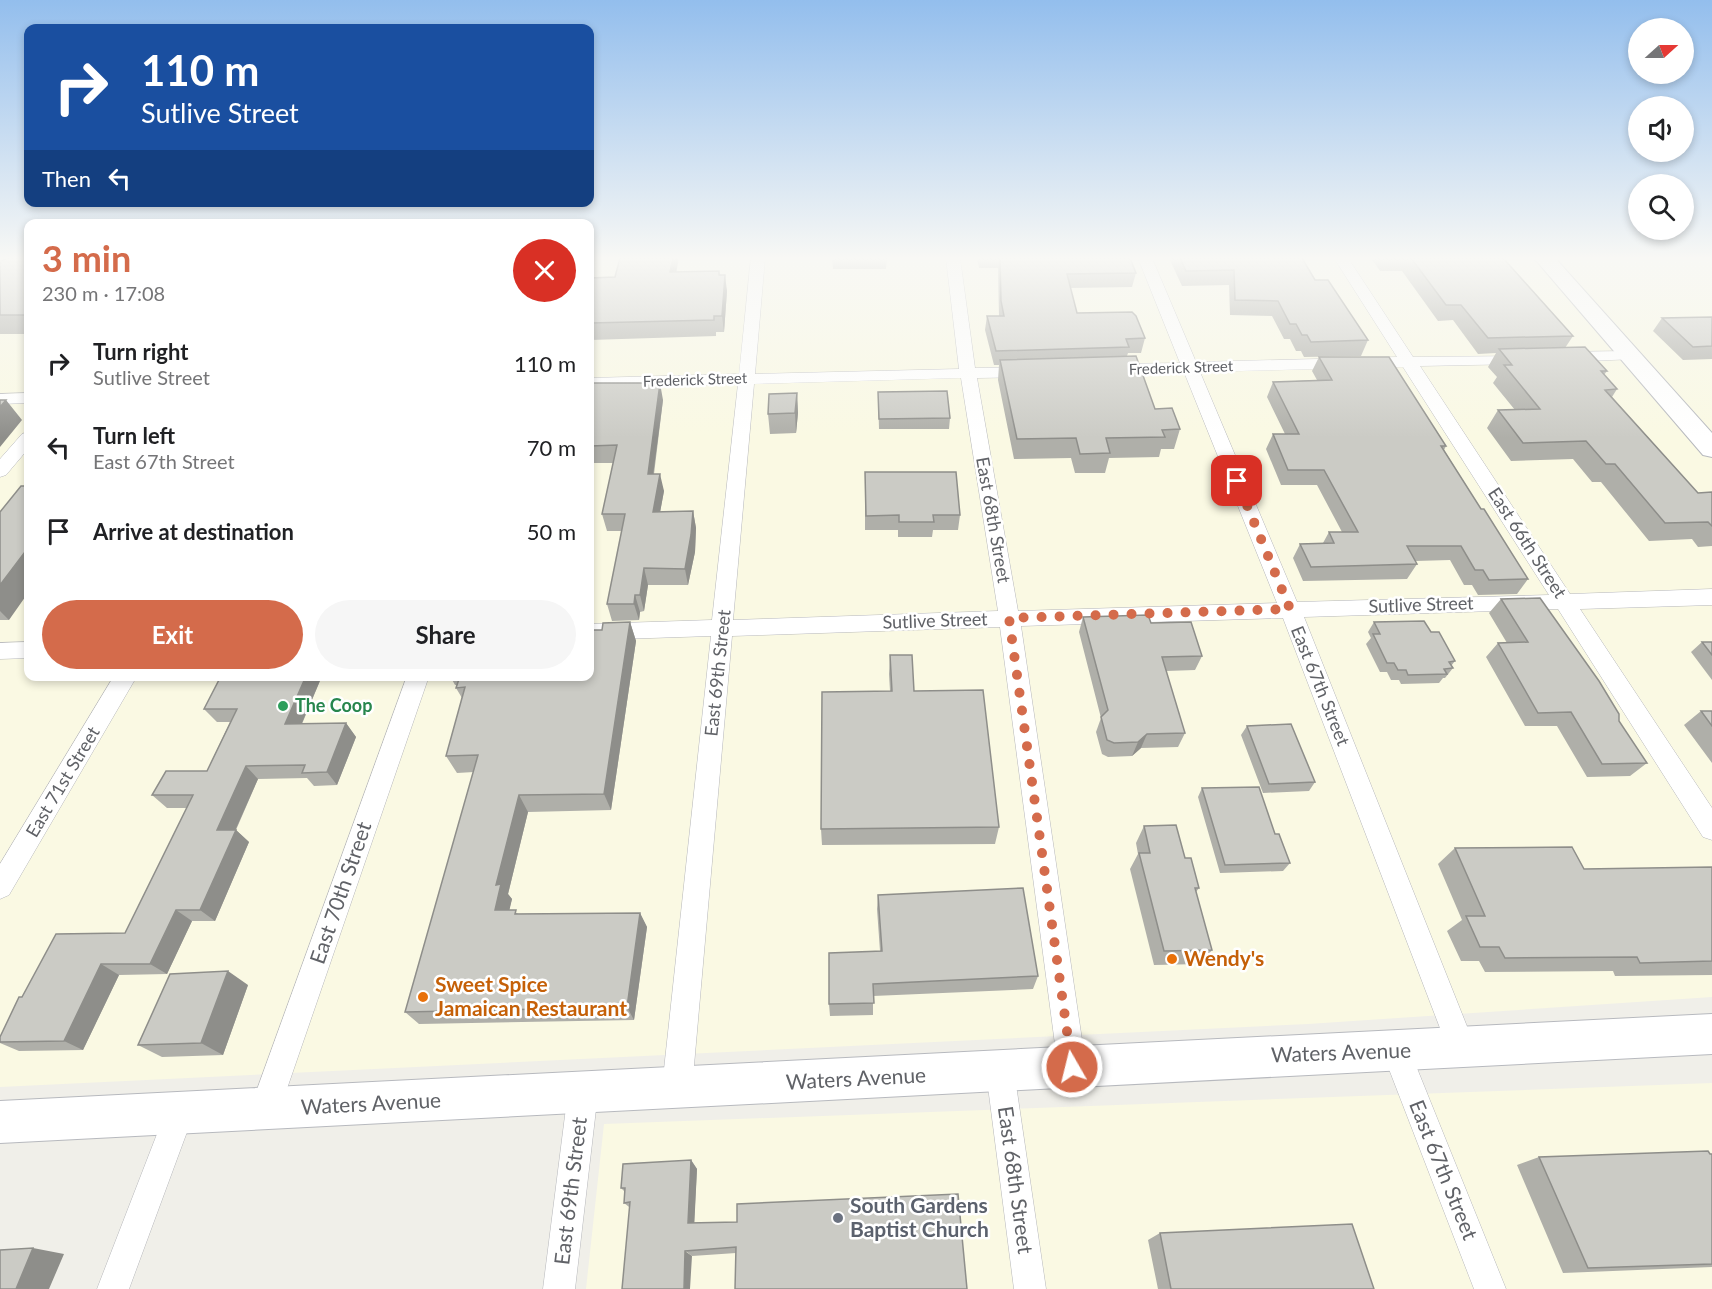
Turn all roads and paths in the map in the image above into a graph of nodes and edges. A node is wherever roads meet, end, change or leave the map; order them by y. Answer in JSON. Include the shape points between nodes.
{"nodes":[{"id":1,"x":753,"y":318,"type":"edge"},
{"id":2,"x":961,"y":318,"type":"edge"},
{"id":3,"x":1170,"y":318,"type":"edge"},
{"id":4,"x":1380,"y":318,"type":"edge"},
{"id":5,"x":1596,"y":318,"type":"edge"},
{"id":6,"x":1628,"y":356,"type":"junction"},
{"id":7,"x":1408,"y":362,"type":"junction"},
{"id":8,"x":1190,"y":367,"type":"junction"},
{"id":9,"x":1097,"y":370,"type":"edge"},
{"id":10,"x":1038,"y":371,"type":"edge"},
{"id":11,"x":968,"y":373,"type":"junction"},
{"id":12,"x":747,"y":379,"type":"junction"},
{"id":13,"x":594,"y":383,"type":"edge"},
{"id":14,"x":24,"y":398,"type":"edge"},
{"id":15,"x":0,"y":399,"type":"edge"},
{"id":16,"x":24,"y":443,"type":"edge"},
{"id":17,"x":1712,"y":449,"type":"edge"},
{"id":18,"x":0,"y":471,"type":"edge"},
{"id":19,"x":1712,"y":597,"type":"edge"},
{"id":20,"x":1564,"y":600,"type":"junction"},
{"id":21,"x":1290,"y":609,"type":"junction"},
{"id":22,"x":1009,"y":618,"type":"junction"},
{"id":23,"x":722,"y":628,"type":"junction"},
{"id":24,"x":594,"y":632,"type":"edge"},
{"id":25,"x":24,"y":650,"type":"edge"},
{"id":26,"x":0,"y":651,"type":"edge"},
{"id":27,"x":123,"y":681,"type":"edge"},
{"id":28,"x":416,"y":681,"type":"edge"},
{"id":29,"x":1712,"y":829,"type":"edge"},
{"id":30,"x":0,"y":887,"type":"edge"},
{"id":31,"x":1712,"y":1034,"type":"edge"},
{"id":32,"x":1462,"y":1049,"type":"junction"},
{"id":33,"x":1396,"y":1051,"type":"junction"},
{"id":34,"x":1072,"y":1067,"type":"junction"},
{"id":35,"x":1000,"y":1071,"type":"junction"},
{"id":36,"x":677,"y":1088,"type":"junction"},
{"id":37,"x":583,"y":1092,"type":"junction"},
{"id":38,"x":265,"y":1109,"type":"junction"},
{"id":39,"x":179,"y":1113,"type":"junction"},
{"id":40,"x":0,"y":1122,"type":"edge"},
{"id":41,"x":113,"y":1289,"type":"edge"},
{"id":42,"x":559,"y":1289,"type":"edge"},
{"id":43,"x":1030,"y":1289,"type":"edge"},
{"id":44,"x":1490,"y":1289,"type":"edge"}],
"edges":[{"from":1,"to":12,"type":"street","name":"East 69th Street"},
{"from":2,"to":11,"type":"street","name":"East 68th Street"},
{"from":3,"to":8,"type":"street","name":"East 67th Street"},
{"from":4,"to":7,"type":"street","name":"East 66th Street"},
{"from":5,"to":6,"type":"main road"},
{"from":6,"to":7,"type":"street","name":"Frederick Street"},
{"from":6,"to":17,"type":"main road"},
{"from":7,"to":8,"type":"street","name":"Frederick Street"},
{"from":7,"to":20,"type":"street","name":"East 66th Street"},
{"from":8,"to":9,"type":"street","name":"Frederick Street"},
{"from":8,"to":21,"type":"street","name":"East 67th Street"},
{"from":10,"to":11,"type":"street","name":"Frederick Street"},
{"from":11,"to":12,"type":"street","name":"Frederick Street"},
{"from":11,"to":22,"type":"street","name":"East 68th Street"},
{"from":12,"to":13,"type":"street","name":"Frederick Street"},
{"from":12,"to":23,"type":"street","name":"East 69th Street"},
{"from":14,"to":15,"type":"street"},
{"from":16,"to":18,"type":"street"},
{"from":19,"to":20,"type":"street","name":"Sutlive Street"},
{"from":20,"to":21,"type":"street","name":"Sutlive Street"},
{"from":20,"to":29,"type":"street","name":"East 66th Street"},
{"from":21,"to":22,"type":"street","name":"Sutlive Street"},
{"from":21,"to":32,"type":"street","name":"East 67th Street"},
{"from":22,"to":23,"type":"street","name":"Sutlive Street"},
{"from":22,"to":34,"type":"street","name":"East 68th Street"},
{"from":23,"to":24,"type":"street","name":"Sutlive Street"},
{"from":23,"to":36,"type":"street","name":"East 69th Street"},
{"from":25,"to":26,"type":"street"},
{"from":27,"to":30,"type":"street","name":"East 71st Street"},
{"from":28,"to":38,"type":"street","name":"East 70th Street"},
{"from":31,"to":32,"type":"main road","name":"Waters Avenue"},
{"from":32,"to":33,"type":"main road","name":"Waters Avenue"},
{"from":33,"to":34,"type":"main road","name":"Waters Avenue"},
{"from":33,"to":44,"type":"street","name":"East 67th Street"},
{"from":34,"to":35,"type":"main road","name":"Waters Avenue"},
{"from":35,"to":36,"type":"main road","name":"Waters Avenue"},
{"from":35,"to":43,"type":"street","name":"East 68th Street"},
{"from":36,"to":37,"type":"main road","name":"Waters Avenue"},
{"from":37,"to":38,"type":"main road","name":"Waters Avenue"},
{"from":37,"to":42,"type":"street","name":"East 69th Street"},
{"from":38,"to":39,"type":"main road","name":"Waters Avenue"},
{"from":39,"to":40,"type":"main road","name":"Waters Avenue"},
{"from":39,"to":41,"type":"street"}]}
